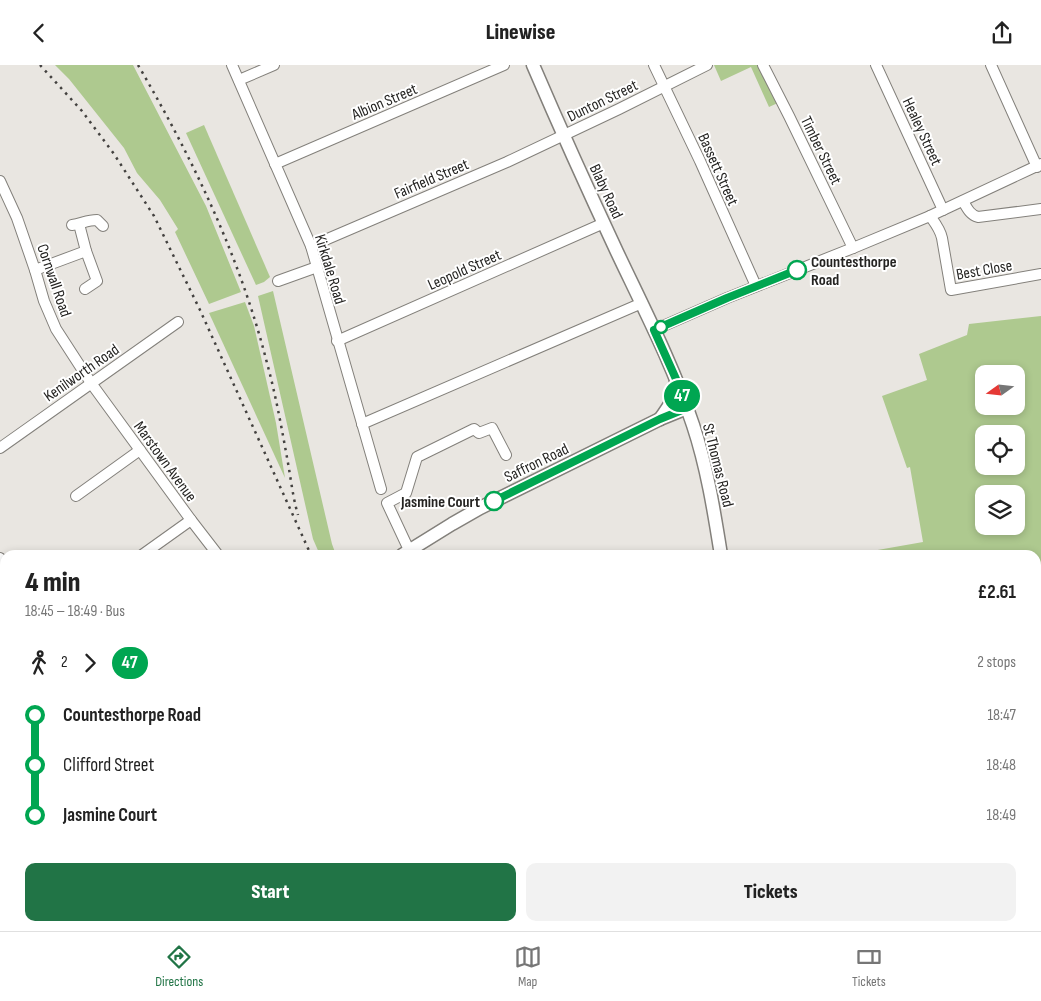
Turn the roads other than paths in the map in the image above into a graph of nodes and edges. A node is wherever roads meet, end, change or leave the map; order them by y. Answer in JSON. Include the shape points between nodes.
{"nodes":[{"id":1,"x":232,"y":65,"type":"edge"},
{"id":2,"x":274,"y":65,"type":"edge"},
{"id":3,"x":504,"y":65,"type":"edge"},
{"id":4,"x":533,"y":65,"type":"edge"},
{"id":5,"x":654,"y":65,"type":"edge"},
{"id":6,"x":707,"y":65,"type":"edge"},
{"id":7,"x":763,"y":65,"type":"edge"},
{"id":8,"x":876,"y":65,"type":"edge"},
{"id":9,"x":991,"y":65,"type":"edge"},
{"id":10,"x":239,"y":80,"type":"junction"},
{"id":11,"x":664,"y":86,"type":"junction"},
{"id":12,"x":563,"y":135,"type":"junction"},
{"id":13,"x":275,"y":164,"type":"junction"},
{"id":14,"x":1039,"y":165,"type":"edge"},
{"id":15,"x":0,"y":181,"type":"edge"},
{"id":16,"x":962,"y":201,"type":"junction"},
{"id":17,"x":1041,"y":209,"type":"edge"},
{"id":18,"x":943,"y":210,"type":"junction"},
{"id":19,"x":930,"y":216,"type":"junction"},
{"id":20,"x":604,"y":223,"type":"junction"},
{"id":21,"x":102,"y":226,"type":"dead end"},
{"id":22,"x":311,"y":247,"type":"junction"},
{"id":23,"x":853,"y":248,"type":"junction"},
{"id":24,"x":86,"y":251,"type":"junction"},
{"id":25,"x":317,"y":267,"type":"junction"},
{"id":26,"x":35,"y":270,"type":"junction"},
{"id":27,"x":1041,"y":274,"type":"edge"},
{"id":28,"x":278,"y":281,"type":"dead end"},
{"id":29,"x":756,"y":286,"type":"junction"},
{"id":30,"x":85,"y":289,"type":"dead end"},
{"id":31,"x":642,"y":303,"type":"junction"},
{"id":32,"x":178,"y":322,"type":"dead end"},
{"id":33,"x":654,"y":330,"type":"junction"},
{"id":34,"x":337,"y":341,"type":"junction"},
{"id":35,"x":676,"y":379,"type":"junction"},
{"id":36,"x":91,"y":383,"type":"junction"},
{"id":37,"x":687,"y":408,"type":"junction"},
{"id":38,"x":660,"y":419,"type":"junction"},
{"id":39,"x":362,"y":424,"type":"junction"},
{"id":40,"x":0,"y":447,"type":"edge"},
{"id":41,"x":140,"y":450,"type":"junction"},
{"id":42,"x":506,"y":455,"type":"dead end"},
{"id":43,"x":381,"y":489,"type":"dead end"},
{"id":44,"x":76,"y":496,"type":"dead end"},
{"id":45,"x":190,"y":520,"type":"junction"},
{"id":46,"x":149,"y":550,"type":"edge"},
{"id":47,"x":214,"y":550,"type":"edge"},
{"id":48,"x":404,"y":550,"type":"edge"},
{"id":49,"x":408,"y":550,"type":"edge"},
{"id":50,"x":720,"y":550,"type":"edge"}],
"edges":[{"from":1,"to":10,"type":"street","name":"Kirkdale Road"},
{"from":2,"to":10,"type":"street"},
{"from":3,"to":13,"type":"street","name":"Albion Street"},
{"from":4,"to":12,"type":"main road","name":"Blaby Road"},
{"from":5,"to":11,"type":"street","name":"Bassett Street"},
{"from":6,"to":11,"type":"street","name":"Dunton Street"},
{"from":7,"to":23,"type":"street","name":"Timber Street"},
{"from":8,"to":18,"type":"street","name":"Healey Street"},
{"from":9,"to":14,"type":"street"},
{"from":10,"to":13,"type":"street","name":"Kirkdale Road"},
{"from":11,"to":12,"type":"street","name":"Dunton Street"},
{"from":11,"to":29,"type":"street","name":"Bassett Street"},
{"from":12,"to":20,"type":"main road","name":"Blaby Road"},
{"from":12,"to":22,"type":"street","name":"Fairfield Street"},
{"from":13,"to":22,"type":"street","name":"Kirkdale Road"},
{"from":14,"to":16,"type":"street"},
{"from":15,"to":26,"type":"street","name":"Cornwall Road"},
{"from":16,"to":17,"type":"street","via":[[969,212],[978,217]]},
{"from":16,"to":18,"type":"street"},
{"from":18,"to":19,"type":"street"},
{"from":19,"to":23,"type":"street"},
{"from":19,"to":27,"type":"street","name":"Best Close","via":[[942,238],[950,290]]},
{"from":20,"to":31,"type":"main road","name":"Blaby Road"},
{"from":20,"to":34,"type":"street","name":"Leopold Street"},
{"from":21,"to":24,"type":"street","via":[[97,220],[76,225]]},
{"from":22,"to":25,"type":"street","name":"Kirkdale Road"},
{"from":23,"to":29,"type":"street"},
{"from":24,"to":26,"type":"street"},
{"from":24,"to":30,"type":"street","via":[[97,281]]},
{"from":25,"to":28,"type":"street"},
{"from":25,"to":34,"type":"street","name":"Kirkdale Road"},
{"from":26,"to":36,"type":"street","name":"Cornwall Road","via":[[50,317]]},
{"from":29,"to":33,"type":"street"},
{"from":31,"to":33,"type":"main road","name":"Blaby Road"},
{"from":31,"to":39,"type":"street"},
{"from":32,"to":36,"type":"street","name":"Kenilworth Road"},
{"from":33,"to":35,"type":"main road","name":"St Thomas Road"},
{"from":34,"to":39,"type":"street","name":"Kirkdale Road"},
{"from":35,"to":37,"type":"main road","name":"St Thomas Road"},
{"from":35,"to":38,"type":"main road","via":[[673,397]]},
{"from":36,"to":40,"type":"street","name":"Kenilworth Road"},
{"from":36,"to":41,"type":"street","name":"Marstown Avenue"},
{"from":37,"to":38,"type":"main road","name":"Saffron Road"},
{"from":37,"to":50,"type":"main road","name":"St Thomas Road","via":[[710,486]]},
{"from":38,"to":49,"type":"main road","name":"Saffron Road","via":[[480,508]]},
{"from":39,"to":43,"type":"street","name":"Kirkdale Road"},
{"from":41,"to":44,"type":"street"},
{"from":41,"to":45,"type":"street","name":"Marstown Avenue"},
{"from":42,"to":48,"type":"street","via":[[492,427],[479,433],[474,429],[417,457],[406,493],[387,503]]},
{"from":45,"to":46,"type":"street"},
{"from":45,"to":47,"type":"street","name":"Marstown Avenue"}]}
